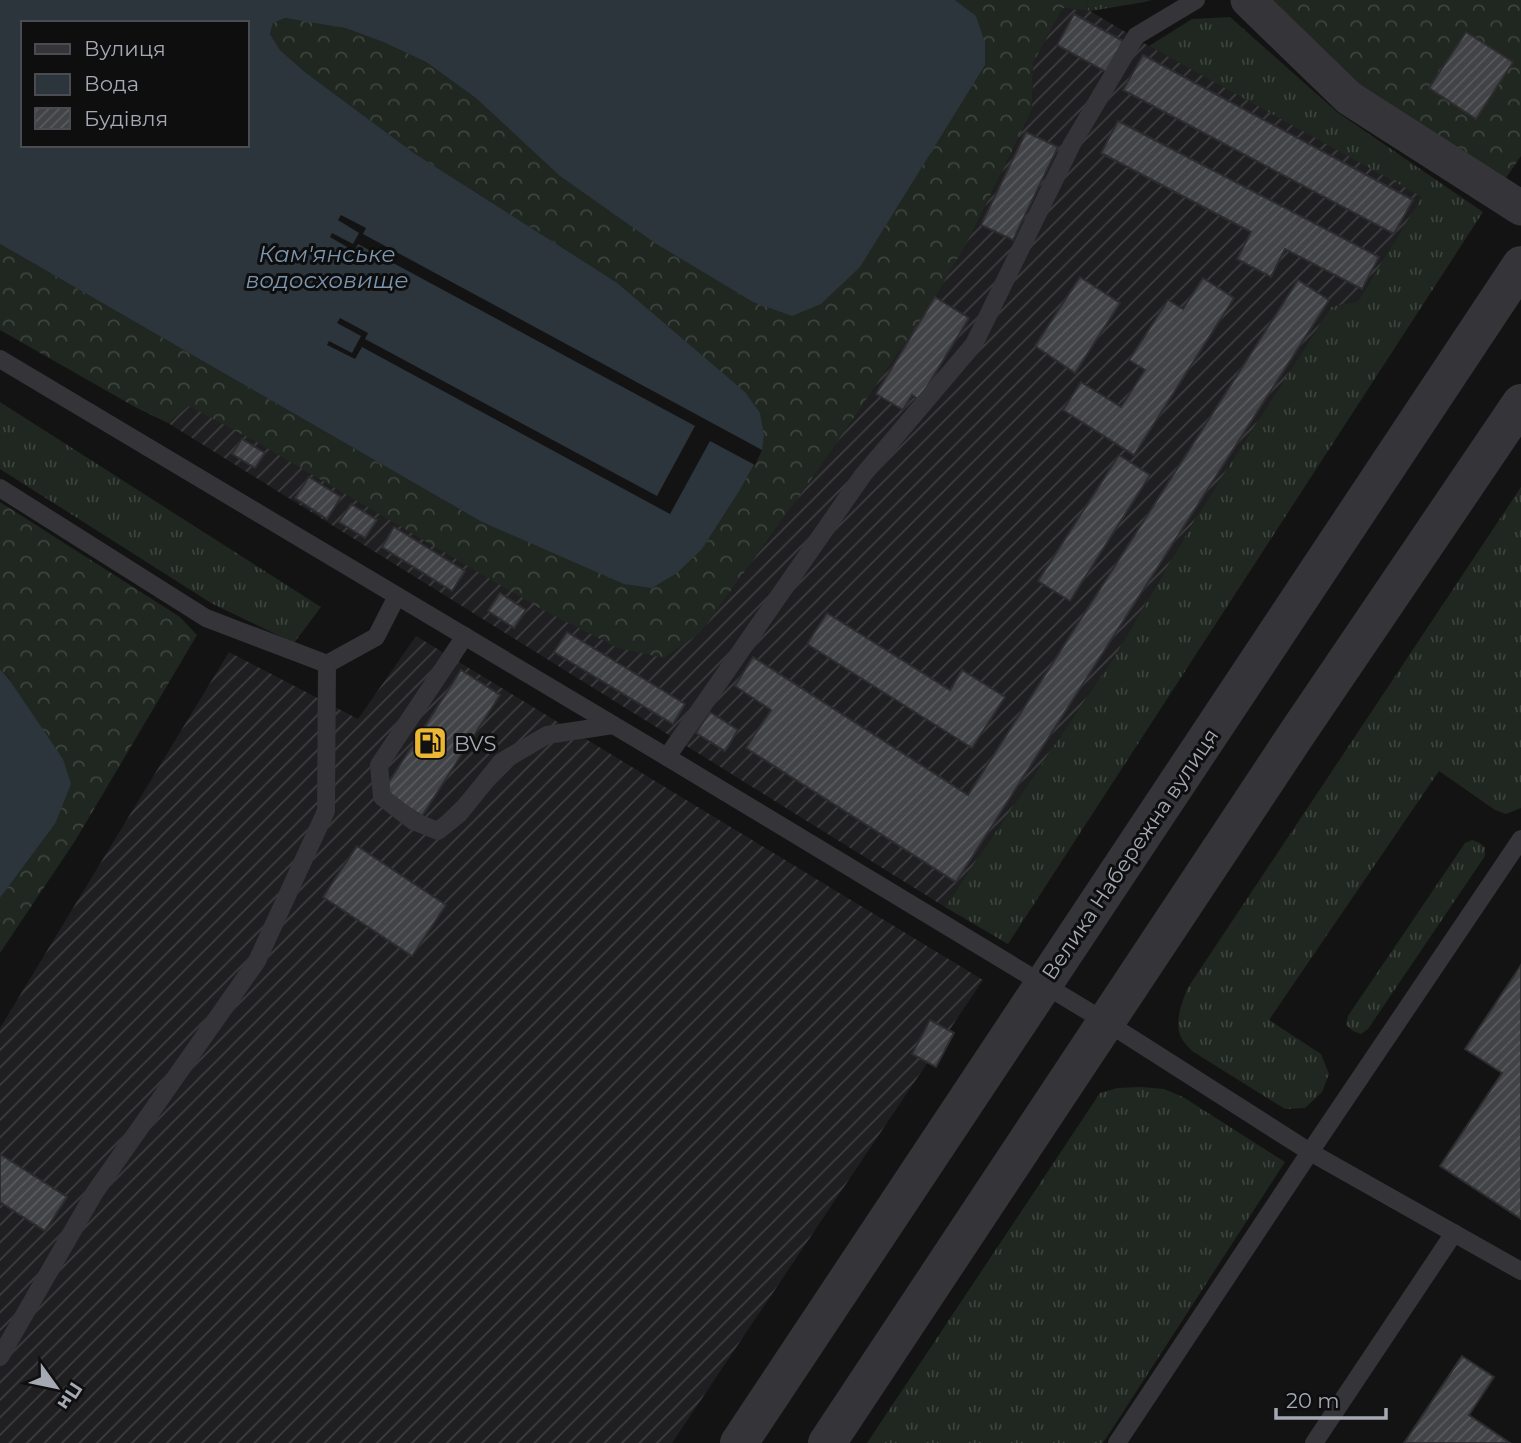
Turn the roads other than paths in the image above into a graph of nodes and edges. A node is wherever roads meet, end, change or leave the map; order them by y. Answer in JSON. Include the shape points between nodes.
{"nodes":[{"id":1,"x":1196,"y":0,"type":"edge"},
{"id":2,"x":1248,"y":0,"type":"edge"},
{"id":3,"x":1521,"y":208,"type":"edge"},
{"id":4,"x":1521,"y":265,"type":"edge"},
{"id":5,"x":0,"y":359,"type":"edge"},
{"id":6,"x":1521,"y":403,"type":"edge"},
{"id":7,"x":0,"y":488,"type":"edge"},
{"id":8,"x":397,"y":596,"type":"junction"},
{"id":9,"x":465,"y":636,"type":"junction"},
{"id":10,"x":327,"y":664,"type":"junction"},
{"id":11,"x":614,"y":725,"type":"junction"},
{"id":12,"x":667,"y":757,"type":"junction"},
{"id":13,"x":1521,"y":839,"type":"edge"},
{"id":14,"x":1043,"y":984,"type":"junction"},
{"id":15,"x":1105,"y":1022,"type":"junction"},
{"id":16,"x":1310,"y":1152,"type":"junction"},
{"id":17,"x":1454,"y":1233,"type":"junction"},
{"id":18,"x":1521,"y":1271,"type":"edge"},
{"id":19,"x":0,"y":1357,"type":"edge"},
{"id":20,"x":739,"y":1443,"type":"edge"},
{"id":21,"x":827,"y":1443,"type":"edge"},
{"id":22,"x":1117,"y":1443,"type":"edge"},
{"id":23,"x":1314,"y":1443,"type":"edge"}],
"edges":[{"from":1,"to":12,"type":"lane","via":[[1136,36],[1072,144],[974,344],[863,475]]},
{"from":2,"to":3,"type":"street","via":[[1349,98]]},
{"from":4,"to":14,"type":"street","name":"Велика Набережна вулиця"},
{"from":5,"to":8,"type":"lane"},
{"from":6,"to":15,"type":"street"},
{"from":7,"to":10,"type":"lane","via":[[206,618]]},
{"from":8,"to":9,"type":"lane"},
{"from":8,"to":10,"type":"lane","via":[[376,637]]},
{"from":9,"to":11,"type":"lane"},
{"from":9,"to":11,"type":"lane","via":[[379,765],[382,797],[413,821],[438,831],[459,814],[501,762],[547,735]]},
{"from":10,"to":19,"type":"lane","via":[[326,811],[257,961],[95,1192]]},
{"from":11,"to":12,"type":"lane"},
{"from":12,"to":14,"type":"lane"},
{"from":13,"to":16,"type":"lane"},
{"from":14,"to":15,"type":"lane"},
{"from":14,"to":20,"type":"street","name":"Велика Набережна вулиця"},
{"from":15,"to":16,"type":"lane"},
{"from":15,"to":21,"type":"street"},
{"from":16,"to":17,"type":"lane"},
{"from":16,"to":22,"type":"lane"},
{"from":17,"to":18,"type":"lane"},
{"from":17,"to":23,"type":"lane"}]}
